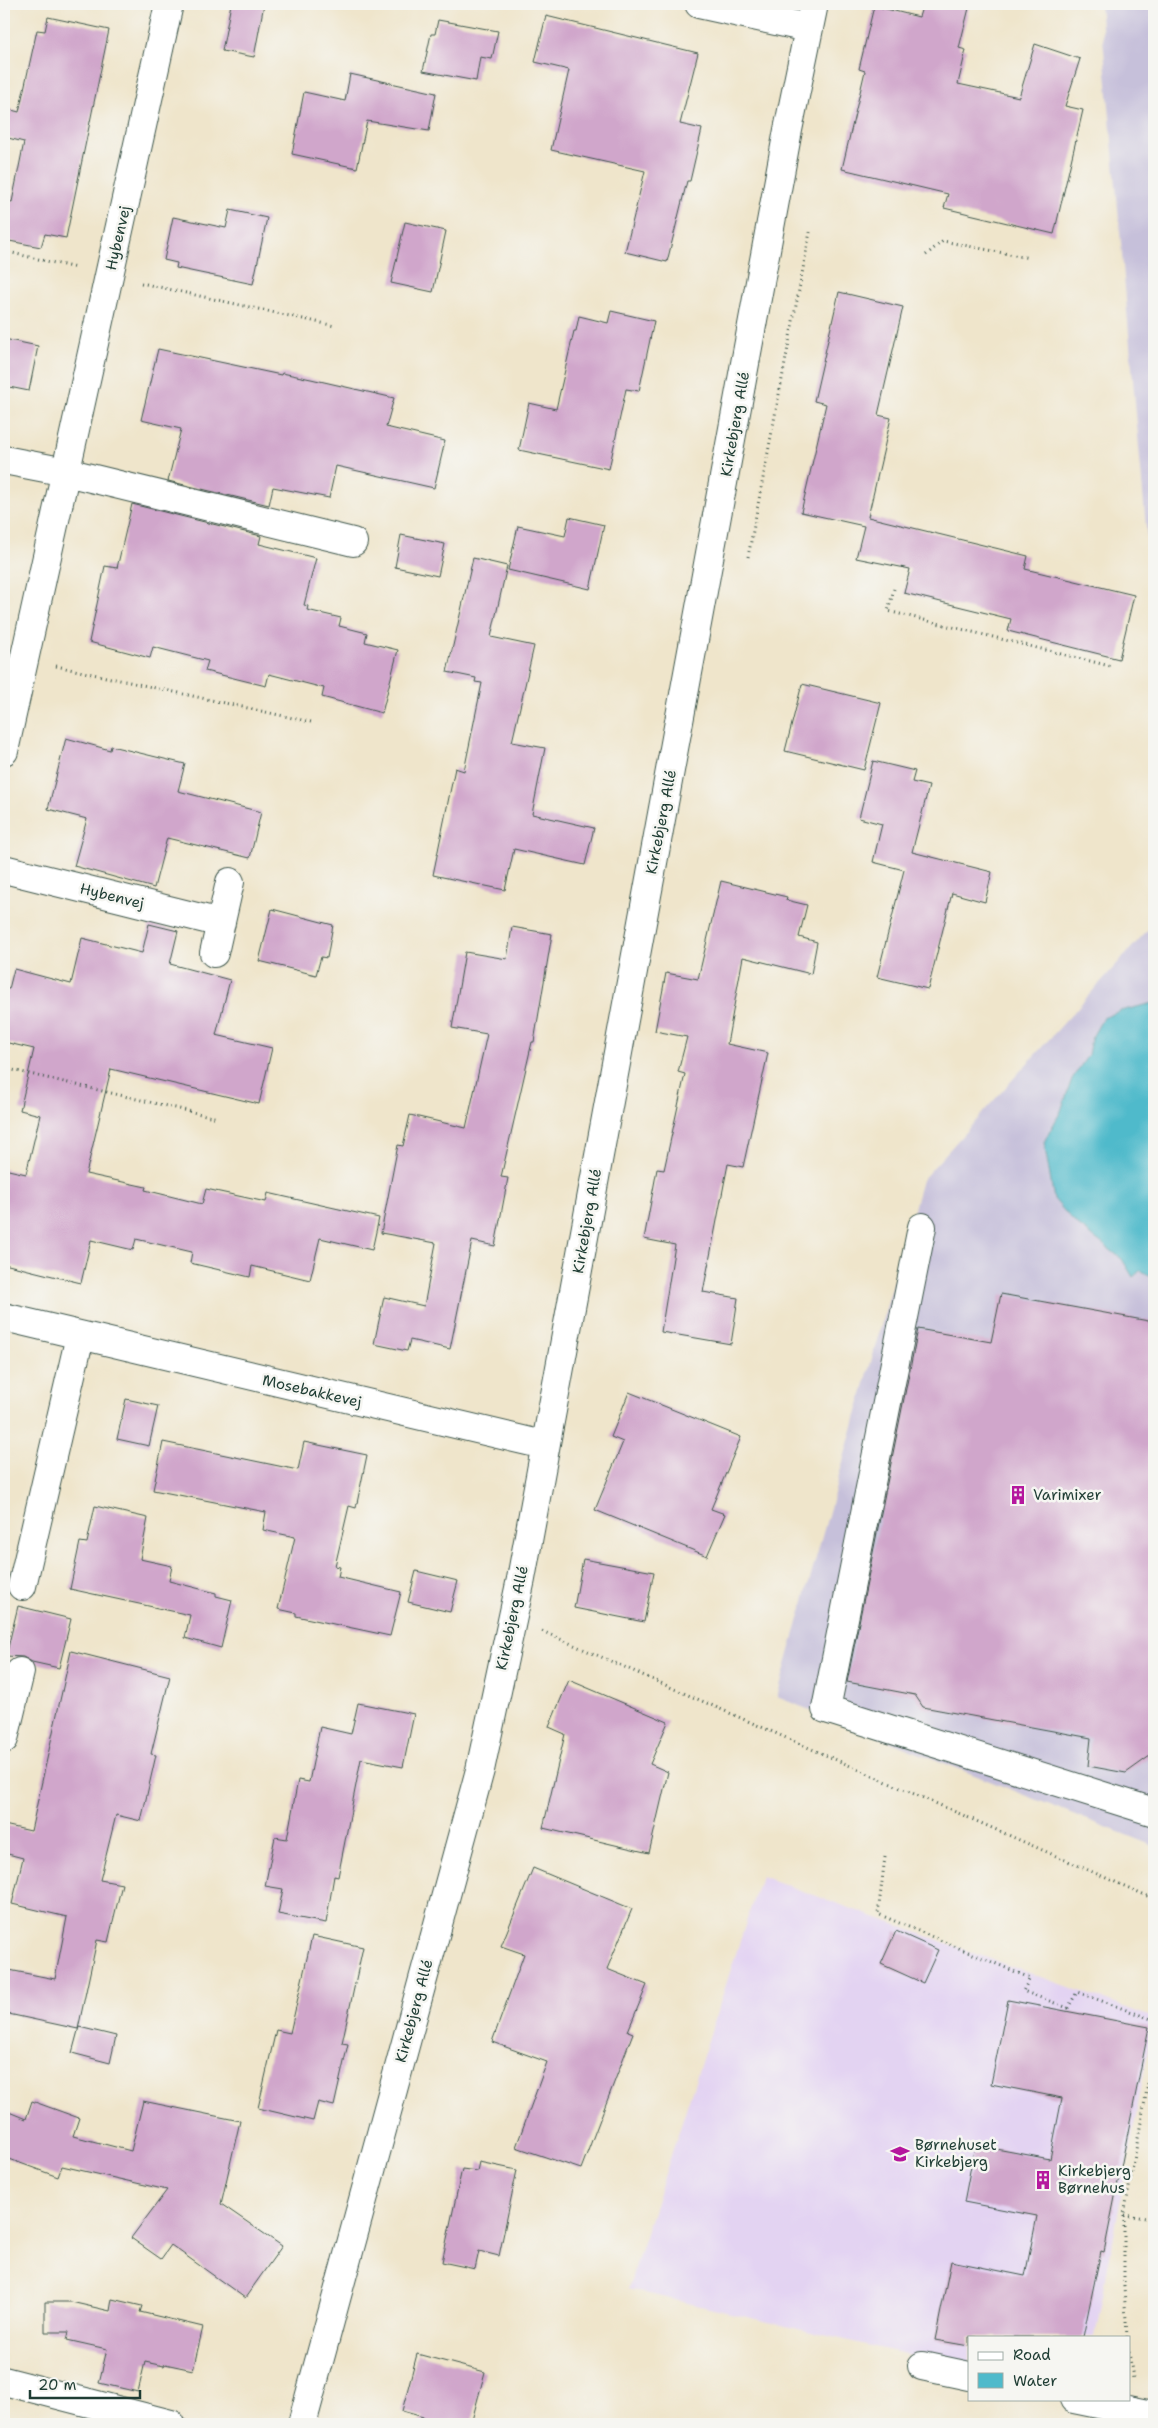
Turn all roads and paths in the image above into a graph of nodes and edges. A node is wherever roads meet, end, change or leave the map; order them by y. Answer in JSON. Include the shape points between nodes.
{"nodes":[{"id":1,"x":169,"y":4,"type":"edge"},
{"id":2,"x":699,"y":4,"type":"edge"},
{"id":3,"x":811,"y":16,"type":"edge"},
{"id":4,"x":810,"y":232,"type":"dead end"},
{"id":5,"x":4,"y":251,"type":"edge"},
{"id":6,"x":926,"y":255,"type":"dead end"},
{"id":7,"x":1029,"y":258,"type":"dead end"},
{"id":8,"x":109,"y":276,"type":"junction"},
{"id":9,"x":335,"y":326,"type":"dead end"},
{"id":10,"x":4,"y":460,"type":"edge"},
{"id":11,"x":66,"y":472,"type":"junction"},
{"id":12,"x":353,"y":542,"type":"dead end"},
{"id":13,"x":748,"y":557,"type":"dead end"},
{"id":14,"x":894,"y":589,"type":"dead end"},
{"id":15,"x":24,"y":659,"type":"junction"},
{"id":16,"x":1110,"y":666,"type":"dead end"},
{"id":17,"x":311,"y":722,"type":"dead end"},
{"id":18,"x":4,"y":751,"type":"edge"},
{"id":19,"x":4,"y":869,"type":"edge"},
{"id":20,"x":230,"y":882,"type":"dead end"},
{"id":21,"x":221,"y":922,"type":"junction"},
{"id":22,"x":214,"y":953,"type":"dead end"},
{"id":23,"x":4,"y":1068,"type":"edge"},
{"id":24,"x":218,"y":1118,"type":"dead end"},
{"id":25,"x":922,"y":1227,"type":"dead end"},
{"id":26,"x":4,"y":1317,"type":"edge"},
{"id":27,"x":80,"y":1336,"type":"junction"},
{"id":28,"x":544,"y":1445,"type":"junction"},
{"id":29,"x":22,"y":1586,"type":"dead end"},
{"id":30,"x":512,"y":1618,"type":"junction"},
{"id":31,"x":20,"y":1672,"type":"dead end"},
{"id":32,"x":7,"y":1709,"type":"edge"},
{"id":33,"x":4,"y":1739,"type":"edge"},
{"id":34,"x":1154,"y":1812,"type":"edge"},
{"id":35,"x":885,"y":1857,"type":"dead end"},
{"id":36,"x":1154,"y":1903,"type":"edge"},
{"id":37,"x":1154,"y":2020,"type":"edge"},
{"id":38,"x":1154,"y":2051,"type":"edge"},
{"id":39,"x":1124,"y":2215,"type":"junction"},
{"id":40,"x":1154,"y":2219,"type":"edge"},
{"id":41,"x":1127,"y":2336,"type":"edge"},
{"id":42,"x":1130,"y":2360,"type":"edge"},
{"id":43,"x":922,"y":2366,"type":"dead end"},
{"id":44,"x":968,"y":2376,"type":"edge"},
{"id":45,"x":4,"y":2381,"type":"edge"},
{"id":46,"x":1133,"y":2383,"type":"dead end"},
{"id":47,"x":1079,"y":2400,"type":"edge"},
{"id":48,"x":1154,"y":2412,"type":"edge"},
{"id":49,"x":171,"y":2424,"type":"edge"},
{"id":50,"x":302,"y":2424,"type":"edge"}],
"edges":[{"from":1,"to":8,"type":"street","name":"Hybenvej"},
{"from":2,"to":3,"type":"street"},
{"from":3,"to":28,"type":"street","name":"Kirkebjerg Allé"},
{"from":4,"to":13,"type":"path"},
{"from":5,"to":8,"type":"path"},
{"from":6,"to":7,"type":"path","via":[[943,241]]},
{"from":8,"to":9,"type":"path"},
{"from":8,"to":11,"type":"street","name":"Hybenvej"},
{"from":10,"to":11,"type":"street"},
{"from":11,"to":12,"type":"street"},
{"from":11,"to":15,"type":"street","name":"Hybenvej"},
{"from":14,"to":16,"type":"path","via":[[888,612]]},
{"from":15,"to":17,"type":"path"},
{"from":15,"to":18,"type":"street","name":"Hybenvej"},
{"from":19,"to":21,"type":"street","name":"Hybenvej"},
{"from":20,"to":21,"type":"street"},
{"from":21,"to":22,"type":"street"},
{"from":23,"to":24,"type":"path"},
{"from":25,"to":34,"type":"street","via":[[826,1709]]},
{"from":26,"to":27,"type":"street","name":"Mosebakkevej"},
{"from":27,"to":28,"type":"street","name":"Mosebakkevej"},
{"from":27,"to":29,"type":"street"},
{"from":28,"to":30,"type":"street","name":"Kirkebjerg Allé"},
{"from":30,"to":36,"type":"path","via":[[1143,1894],[1152,1898]]},
{"from":30,"to":50,"type":"street","name":"Kirkebjerg Allé","via":[[480,1770]]},
{"from":31,"to":32,"type":"street"},
{"from":32,"to":33,"type":"street"},
{"from":35,"to":37,"type":"path","via":[[878,1914],[1030,1978],[1024,1991],[1068,2008],[1077,1992]]},
{"from":38,"to":39,"type":"path"},
{"from":39,"to":40,"type":"path"},
{"from":39,"to":41,"type":"path"},
{"from":42,"to":46,"type":"path"},
{"from":43,"to":44,"type":"street"},
{"from":45,"to":49,"type":"street"},
{"from":47,"to":48,"type":"street","via":[[1147,2414]]}]}
